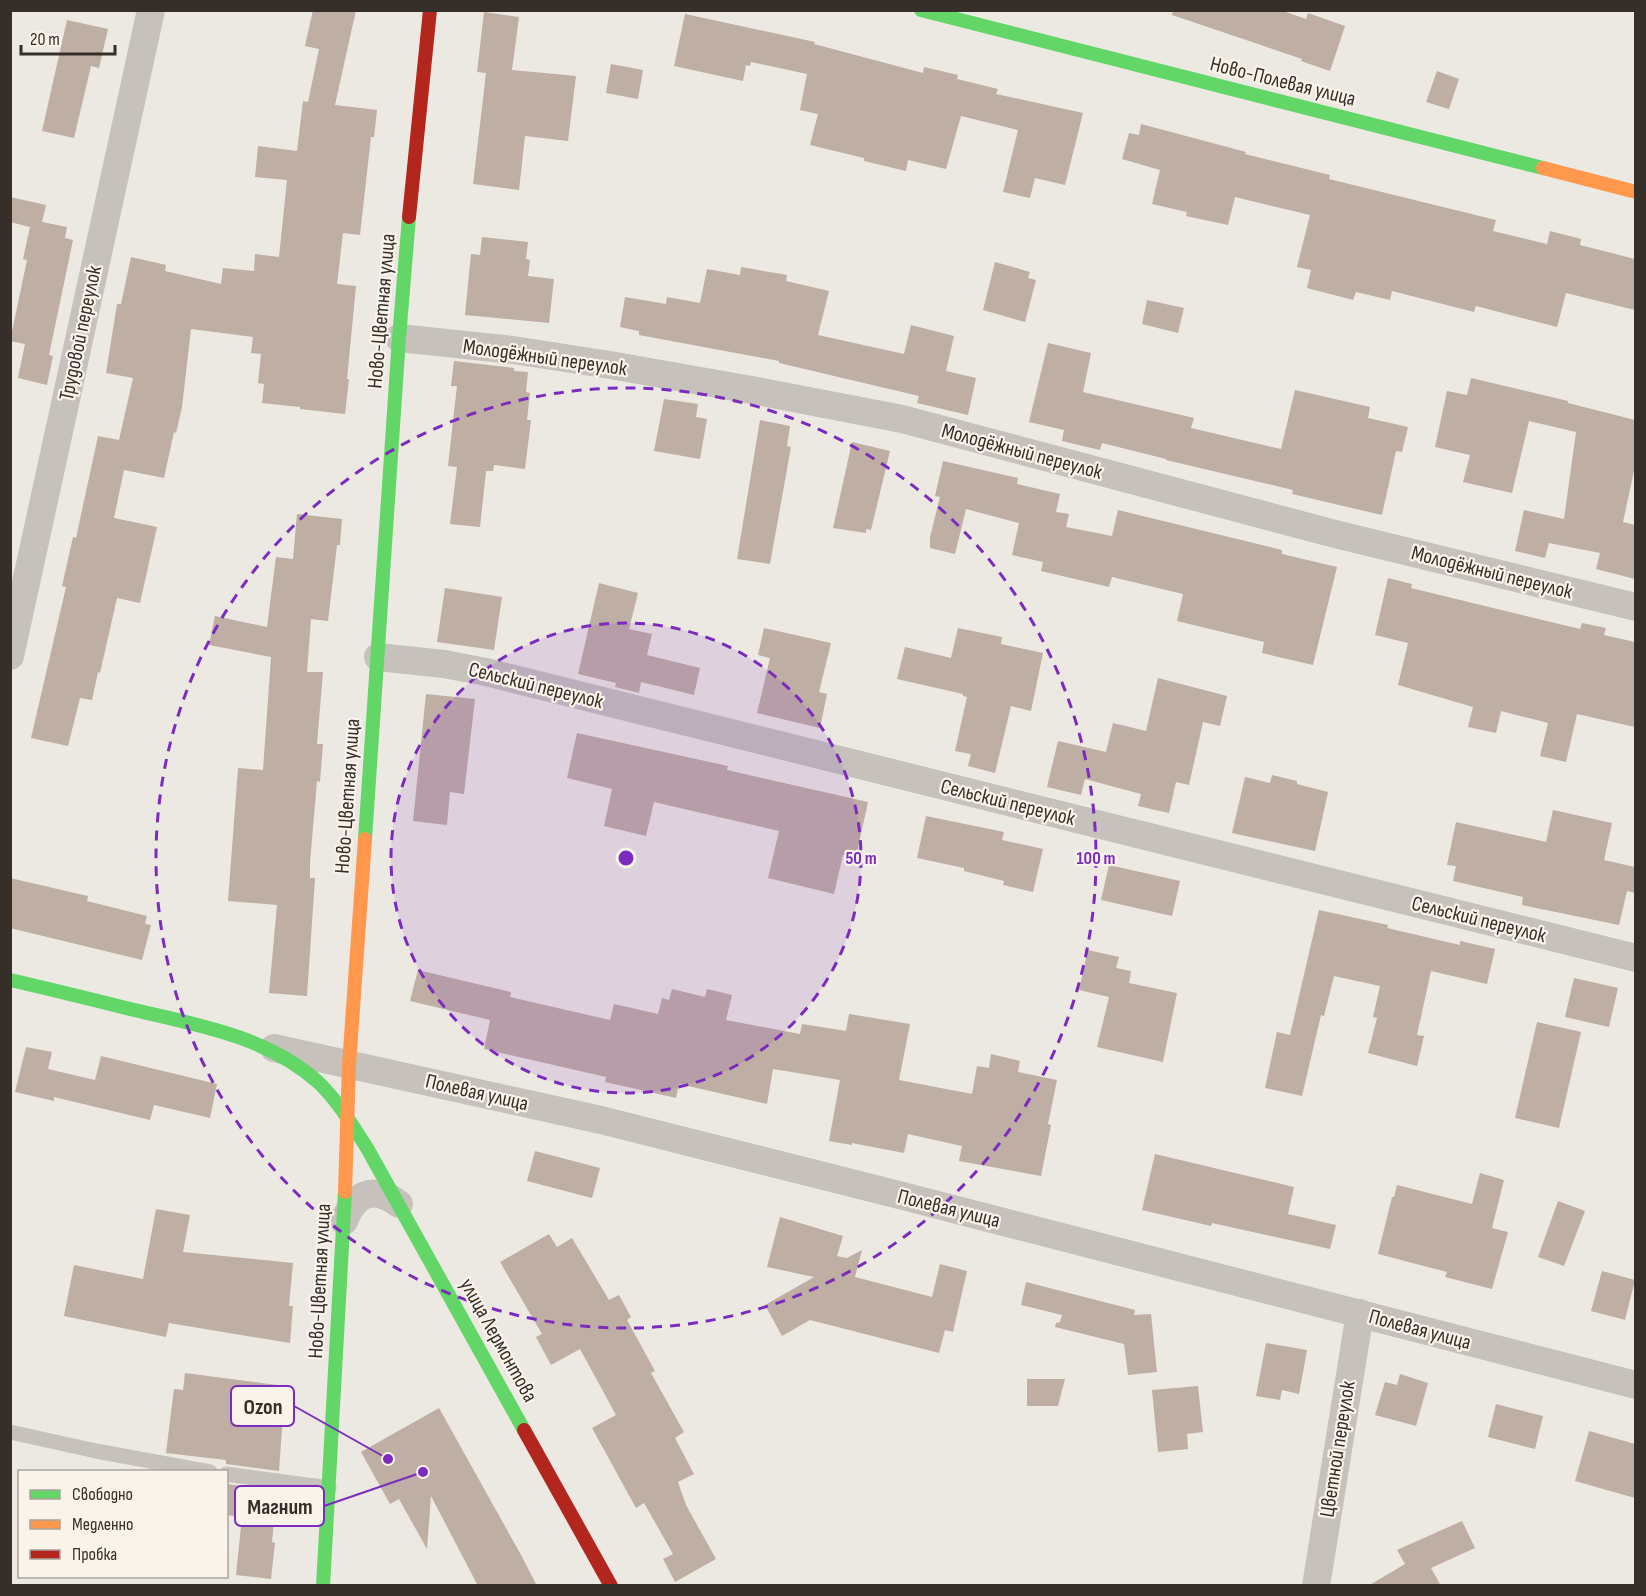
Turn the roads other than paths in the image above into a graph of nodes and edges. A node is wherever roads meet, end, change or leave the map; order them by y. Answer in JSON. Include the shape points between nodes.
{"nodes":[{"id":1,"x":151,"y":10,"type":"edge"},
{"id":2,"x":430,"y":10,"type":"edge"},
{"id":3,"x":921,"y":10,"type":"edge"},
{"id":4,"x":1635,"y":192,"type":"edge"},
{"id":5,"x":399,"y":338,"type":"junction"},
{"id":6,"x":1635,"y":607,"type":"edge"},
{"id":7,"x":10,"y":656,"type":"edge"},
{"id":8,"x":378,"y":657,"type":"junction"},
{"id":9,"x":1635,"y":958,"type":"edge"},
{"id":10,"x":10,"y":980,"type":"edge"},
{"id":11,"x":260,"y":1045,"type":"junction"},
{"id":12,"x":349,"y":1065,"type":"junction"},
{"id":13,"x":347,"y":1116,"type":"junction"},
{"id":14,"x":399,"y":1204,"type":"junction"},
{"id":15,"x":344,"y":1221,"type":"junction"},
{"id":16,"x":1360,"y":1313,"type":"junction"},
{"id":17,"x":1635,"y":1385,"type":"edge"},
{"id":18,"x":10,"y":1432,"type":"edge"},
{"id":19,"x":199,"y":1470,"type":"edge"},
{"id":20,"x":228,"y":1474,"type":"edge"},
{"id":21,"x":329,"y":1488,"type":"junction"},
{"id":22,"x":1318,"y":1574,"type":"edge"},
{"id":23,"x":322,"y":1586,"type":"edge"},
{"id":24,"x":612,"y":1586,"type":"edge"},
{"id":25,"x":1300,"y":1586,"type":"edge"}],
"edges":[{"from":1,"to":7,"type":"street","name":"Трудовой переулок"},
{"from":2,"to":5,"type":"street","name":"Ново-Цветная улица"},
{"from":3,"to":4,"type":"street","name":"Ново-Полевая улица"},
{"from":5,"to":6,"type":"street","name":"Молодёжный переулок","via":[[609,364],[902,419],[1335,534]]},
{"from":5,"to":8,"type":"street","name":"Ново-Цветная улица"},
{"from":8,"to":9,"type":"street","name":"Сельский переулок","via":[[486,672]]},
{"from":8,"to":12,"type":"street","name":"Ново-Цветная улица"},
{"from":10,"to":11,"type":"street","name":"Полевая улица"},
{"from":11,"to":12,"type":"street","name":"Полевая улица"},
{"from":11,"to":13,"type":"street","name":"Полевая улица","via":[[316,1081]]},
{"from":12,"to":13,"type":"street","name":"Ново-Цветная улица"},
{"from":12,"to":16,"type":"street","name":"Полевая улица","via":[[601,1120]]},
{"from":13,"to":14,"type":"street","name":"улица Лермонтова"},
{"from":13,"to":15,"type":"street","name":"Ново-Цветная улица"},
{"from":14,"to":15,"type":"street","via":[[381,1194],[361,1196],[353,1202]]},
{"from":14,"to":24,"type":"street","name":"улица Лермонтова"},
{"from":15,"to":21,"type":"street","name":"Ново-Цветная улица"},
{"from":16,"to":17,"type":"street","name":"Полевая улица"},
{"from":16,"to":22,"type":"street","name":"Цветной переулок"},
{"from":18,"to":19,"type":"lane"},
{"from":20,"to":21,"type":"lane"},
{"from":21,"to":23,"type":"street","name":"Ново-Цветная улица"},
{"from":22,"to":25,"type":"lane"}]}
